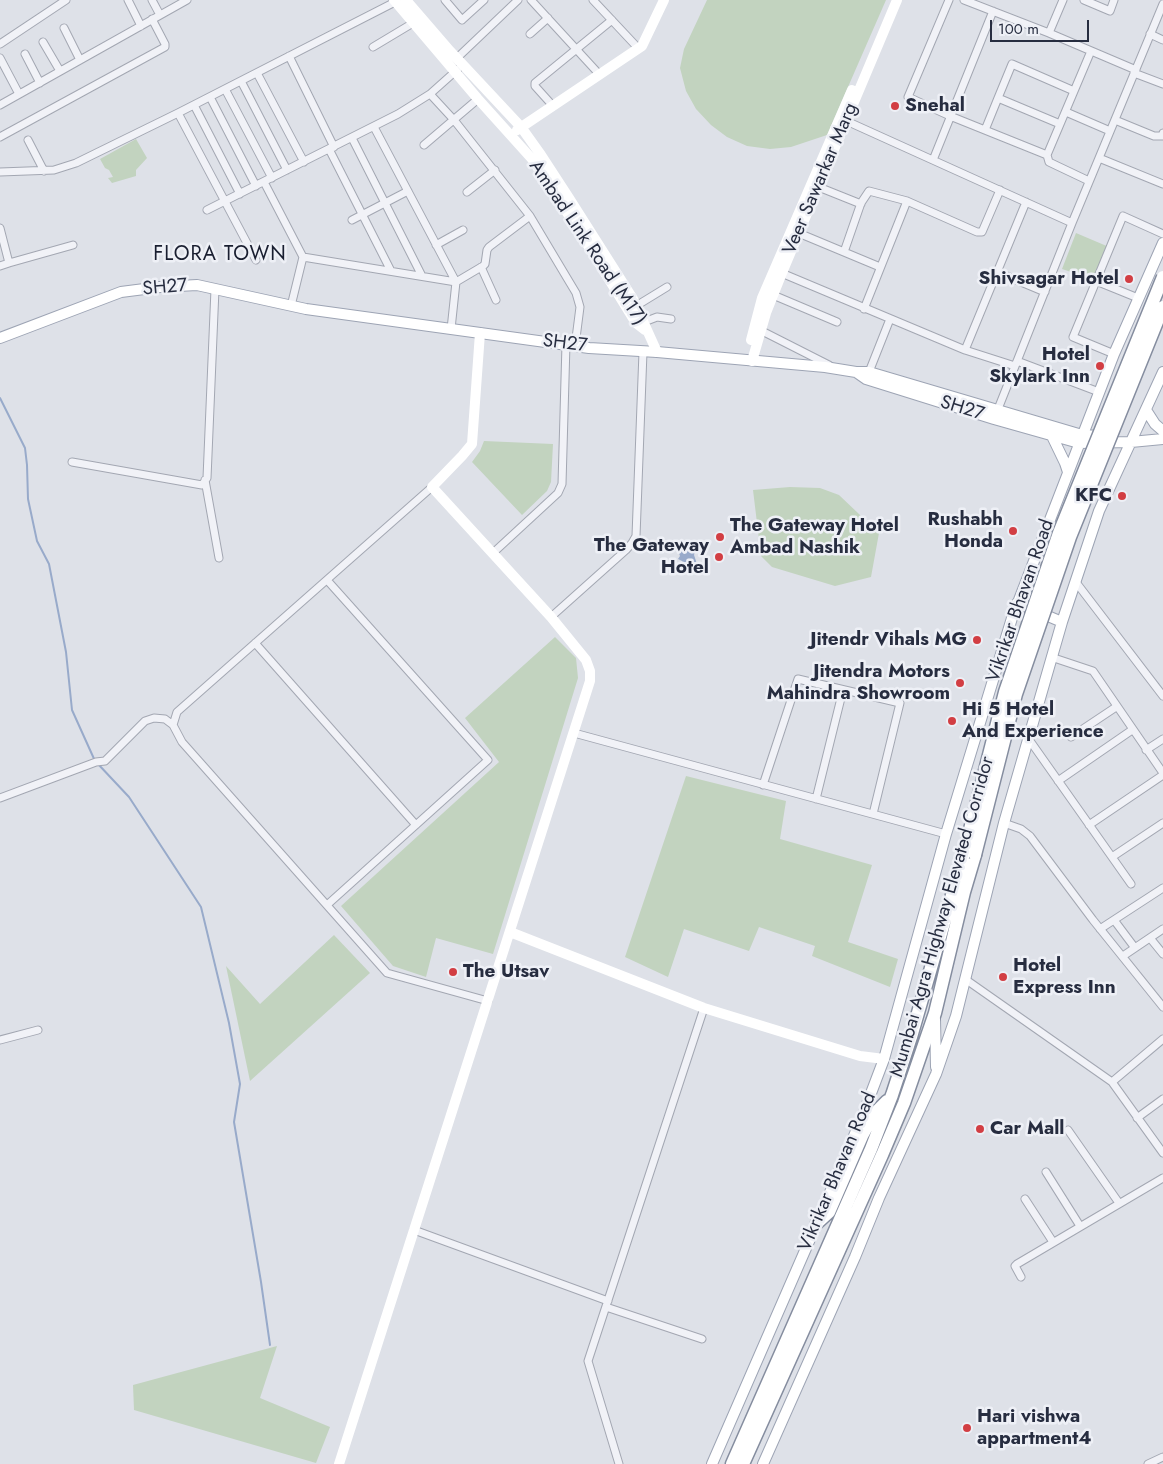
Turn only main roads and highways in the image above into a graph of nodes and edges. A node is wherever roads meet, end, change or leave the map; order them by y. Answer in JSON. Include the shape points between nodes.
{"nodes":[{"id":1,"x":664,"y":0,"type":"edge"},
{"id":2,"x":890,"y":0,"type":"edge"},
{"id":3,"x":897,"y":0,"type":"edge"},
{"id":4,"x":402,"y":1,"type":"edge"},
{"id":5,"x":458,"y":65,"type":"junction"},
{"id":6,"x":843,"y":119,"type":"junction"},
{"id":7,"x":521,"y":127,"type":"junction"},
{"id":8,"x":510,"y":135,"type":"junction"},
{"id":9,"x":1163,"y":243,"type":"edge"},
{"id":10,"x":778,"y":271,"type":"junction"},
{"id":11,"x":1163,"y":277,"type":"edge"},
{"id":12,"x":1163,"y":307,"type":"edge"},
{"id":13,"x":646,"y":327,"type":"junction"},
{"id":14,"x":480,"y":333,"type":"junction"},
{"id":15,"x":0,"y":338,"type":"edge"},
{"id":16,"x":657,"y":352,"type":"junction"},
{"id":17,"x":749,"y":361,"type":"junction"},
{"id":18,"x":856,"y":372,"type":"junction"},
{"id":19,"x":1163,"y":372,"type":"edge"},
{"id":20,"x":1146,"y":410,"type":"junction"},
{"id":21,"x":996,"y":414,"type":"junction"},
{"id":22,"x":1163,"y":432,"type":"edge"},
{"id":23,"x":1051,"y":434,"type":"junction"},
{"id":24,"x":1080,"y":439,"type":"junction"},
{"id":25,"x":1132,"y":440,"type":"junction"},
{"id":26,"x":1163,"y":440,"type":"edge"},
{"id":27,"x":1068,"y":472,"type":"junction"},
{"id":28,"x":1017,"y":603,"type":"junction"},
{"id":29,"x":1062,"y":622,"type":"junction"},
{"id":30,"x":969,"y":856,"type":"junction"},
{"id":31,"x":510,"y":932,"type":"junction"},
{"id":32,"x":935,"y":1013,"type":"junction"},
{"id":33,"x":884,"y":1059,"type":"junction"},
{"id":34,"x":936,"y":1074,"type":"junction"},
{"id":35,"x":892,"y":1094,"type":"junction"},
{"id":36,"x":817,"y":1223,"type":"junction"},
{"id":37,"x":338,"y":1464,"type":"edge"},
{"id":38,"x":712,"y":1464,"type":"edge"},
{"id":39,"x":732,"y":1464,"type":"edge"},
{"id":40,"x":743,"y":1464,"type":"edge"},
{"id":41,"x":762,"y":1464,"type":"edge"}],
"edges":[{"from":1,"to":7,"type":"main road","via":[[642,46]]},
{"from":2,"to":6,"type":"main road","name":"Veer Sawarkar Marg"},
{"from":3,"to":6,"type":"main road","name":"Veer Sawarkar Marg"},
{"from":4,"to":5,"type":"main road","name":"Ambad Link Road (M17)"},
{"from":4,"to":5,"type":"main road","name":"Ambad Link Road (M17)","via":[[413,23]]},
{"from":5,"to":7,"type":"main road","name":"Ambad Link Road (M17)"},
{"from":5,"to":8,"type":"main road","name":"Ambad Link Road (M17)","via":[[478,99]]},
{"from":6,"to":10,"type":"main road","name":"Veer Sawarkar Marg"},
{"from":7,"to":8,"type":"main road"},
{"from":7,"to":13,"type":"main road","name":"Ambad Link Road (M17)","via":[[633,299]]},
{"from":8,"to":13,"type":"main road","name":"Ambad Link Road (M17)","via":[[532,159],[636,323]]},
{"from":9,"to":24,"type":"main road","name":"Vikrikar Bhavan Road"},
{"from":10,"to":17,"type":"main road","name":"Veer Sawarkar Marg","via":[[773,295]]},
{"from":10,"to":17,"type":"main road","name":"Veer Sawarkar Marg","via":[[760,305]]},
{"from":11,"to":30,"type":"highway","name":"Mumbai Agra Highway Elevated Corridor","bridge":true,"via":[[1059,533],[1005,692]]},
{"from":12,"to":30,"type":"highway","name":"Mumbai Agra Highway Elevated Corridor","bridge":true,"via":[[1070,537],[1016,694]]},
{"from":13,"to":16,"type":"main road"},
{"from":14,"to":15,"type":"main road","name":"SH27","number":"SH27","via":[[306,309],[197,285],[121,292]]},
{"from":14,"to":16,"type":"main road","name":"SH27","number":"SH27"},
{"from":14,"to":31,"type":"main road","via":[[472,444],[432,487],[550,617],[586,660],[590,671],[590,681]]},
{"from":16,"to":17,"type":"main road","name":"SH27","number":"SH27"},
{"from":17,"to":18,"type":"main road","name":"SH27","number":"SH27"},
{"from":18,"to":21,"type":"main road","via":[[869,372]]},
{"from":18,"to":21,"type":"main road","name":"SH27","number":"SH27","via":[[866,379]]},
{"from":19,"to":20,"type":"main road"},
{"from":20,"to":22,"type":"main road"},
{"from":20,"to":25,"type":"main road"},
{"from":21,"to":23,"type":"main road","name":"SH27","number":"SH27"},
{"from":21,"to":24,"type":"main road"},
{"from":22,"to":25,"type":"main road"},
{"from":23,"to":24,"type":"main road","name":"SH27","number":"SH27"},
{"from":23,"to":27,"type":"main road"},
{"from":24,"to":25,"type":"main road","name":"SH27","number":"SH27"},
{"from":24,"to":27,"type":"main road","name":"Vikrikar Bhavan Road"},
{"from":25,"to":26,"type":"main road","number":"SH27"},
{"from":25,"to":29,"type":"main road","via":[[1099,511]]},
{"from":27,"to":28,"type":"main road","name":"Vikrikar Bhavan Road"},
{"from":28,"to":29,"type":"main road"},
{"from":28,"to":33,"type":"main road","name":"Vikrikar Bhavan Road","via":[[946,834]]},
{"from":29,"to":34,"type":"main road","via":[[1004,823],[956,1016]]},
{"from":30,"to":32,"type":"highway","name":"Mumbai Agra Highway Elevated Corridor","via":[[964,892]]},
{"from":30,"to":35,"type":"highway","name":"Mumbai Agra Highway Elevated Corridor"},
{"from":31,"to":33,"type":"main road","via":[[704,1008],[860,1056]]},
{"from":31,"to":37,"type":"main road"},
{"from":32,"to":34,"type":"main road"},
{"from":32,"to":40,"type":"highway","name":"Mumbai Agra Highway Elevated Corridor","via":[[882,1155]]},
{"from":33,"to":36,"type":"main road","name":"Vikrikar Bhavan Road"},
{"from":34,"to":41,"type":"main road"},
{"from":35,"to":36,"type":"highway","via":[[874,1114],[829,1212]]},
{"from":35,"to":39,"type":"highway","name":"Mumbai Agra Highway Elevated Corridor","via":[[871,1149]]},
{"from":36,"to":38,"type":"main road","name":"Vikrikar Bhavan Road"}]}
